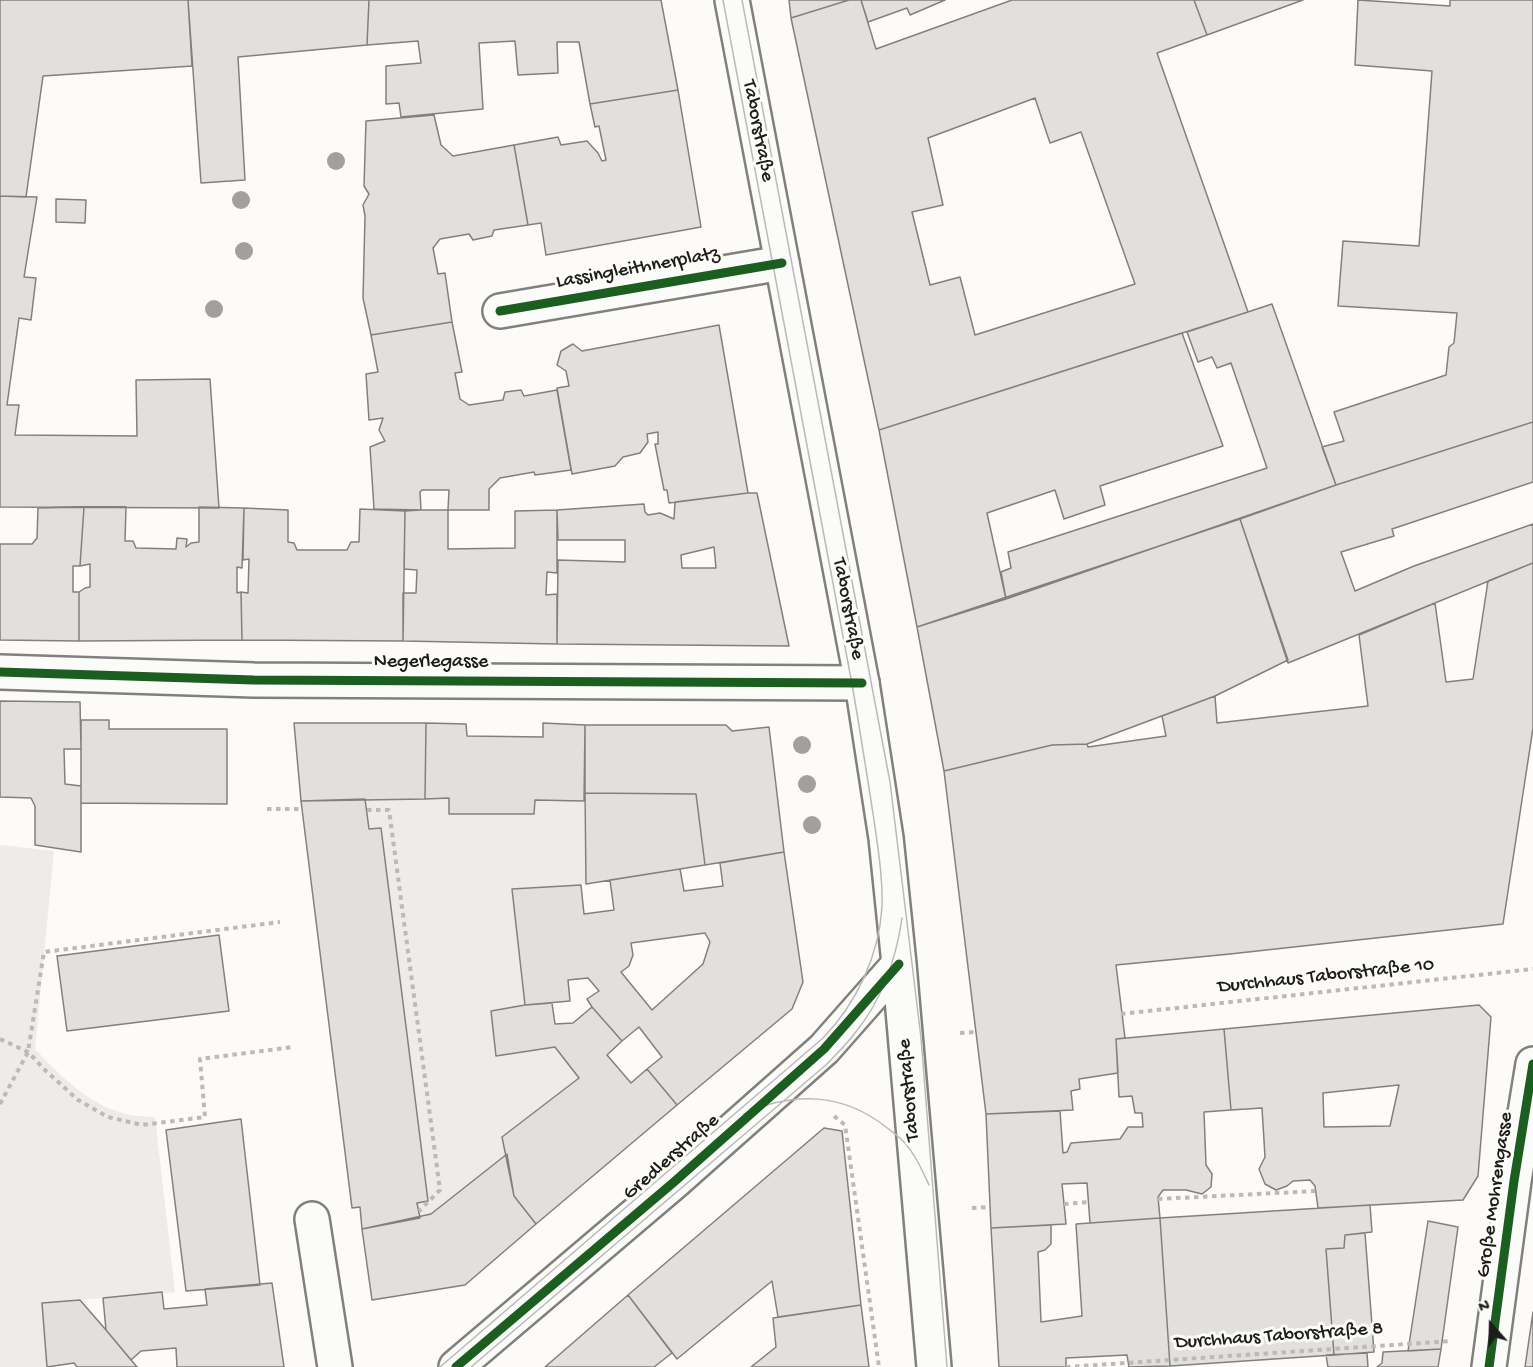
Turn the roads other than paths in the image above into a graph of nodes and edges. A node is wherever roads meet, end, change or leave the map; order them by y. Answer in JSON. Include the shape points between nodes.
{"nodes":[{"id":1,"x":732,"y":0,"type":"edge"},
{"id":2,"x":782,"y":263,"type":"junction"},
{"id":3,"x":500,"y":311,"type":"dead end"},
{"id":4,"x":0,"y":672,"type":"edge"},
{"id":5,"x":862,"y":683,"type":"junction"},
{"id":6,"x":899,"y":964,"type":"junction"},
{"id":7,"x":1533,"y":1064,"type":"edge"},
{"id":8,"x":312,"y":1218,"type":"dead end"},
{"id":9,"x":1492,"y":1352,"type":"edge"},
{"id":10,"x":335,"y":1367,"type":"edge"},
{"id":11,"x":456,"y":1367,"type":"edge"},
{"id":12,"x":934,"y":1367,"type":"edge"}],
"edges":[{"from":1,"to":2,"type":"street","name":"Taborstraße"},
{"from":2,"to":3,"type":"street","name":"Lassingleithnerplatz"},
{"from":2,"to":5,"type":"street","name":"Taborstraße"},
{"from":4,"to":5,"type":"street","name":"Negerlegasse","via":[[254,680]]},
{"from":5,"to":6,"type":"street","name":"Taborstraße","via":[[886,838]]},
{"from":6,"to":11,"type":"street","name":"Gredlerstraße","via":[[824,1049]]},
{"from":6,"to":12,"type":"street","name":"Taborstraße"},
{"from":7,"to":9,"type":"street","name":"Große Mohrengasse"},
{"from":8,"to":10,"type":"street"}]}
